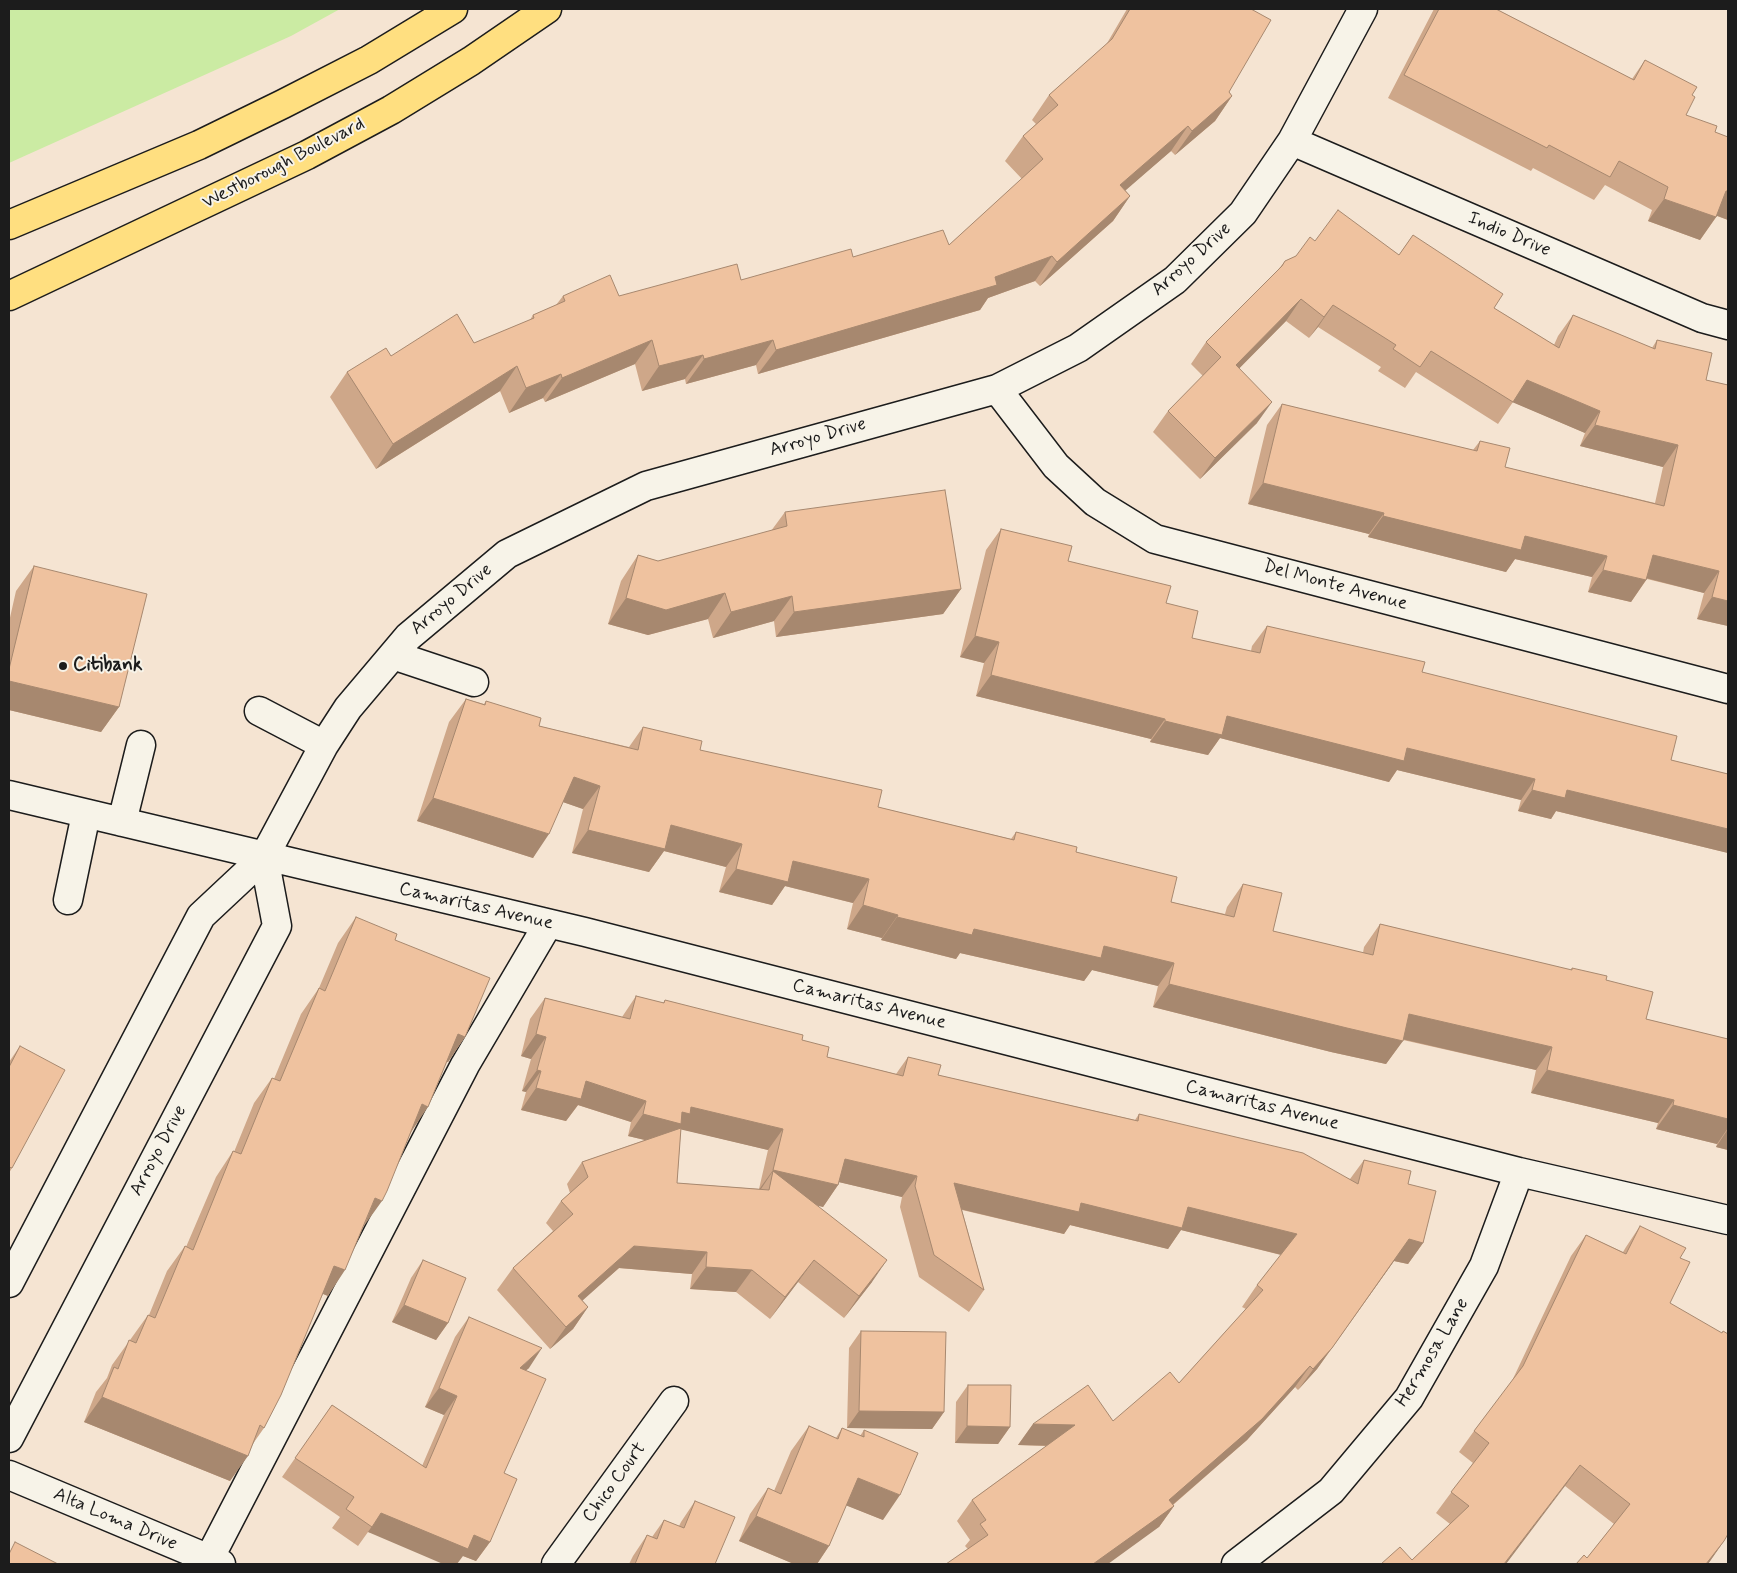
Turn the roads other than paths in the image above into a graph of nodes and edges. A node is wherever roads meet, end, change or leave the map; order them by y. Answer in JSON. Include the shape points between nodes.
{"nodes":[{"id":1,"x":453,"y":9,"type":"edge"},
{"id":2,"x":547,"y":9,"type":"edge"},
{"id":3,"x":1363,"y":9,"type":"edge"},
{"id":4,"x":1292,"y":142,"type":"junction"},
{"id":5,"x":9,"y":224,"type":"edge"},
{"id":6,"x":9,"y":296,"type":"edge"},
{"id":7,"x":1728,"y":325,"type":"edge"},
{"id":8,"x":997,"y":389,"type":"junction"},
{"id":9,"x":394,"y":655,"type":"junction"},
{"id":10,"x":474,"y":682,"type":"dead end"},
{"id":11,"x":1728,"y":689,"type":"edge"},
{"id":12,"x":259,"y":711,"type":"dead end"},
{"id":13,"x":141,"y":745,"type":"dead end"},
{"id":14,"x":324,"y":745,"type":"junction"},
{"id":15,"x":9,"y":796,"type":"edge"},
{"id":16,"x":86,"y":814,"type":"junction"},
{"id":17,"x":122,"y":822,"type":"junction"},
{"id":18,"x":264,"y":857,"type":"junction"},
{"id":19,"x":68,"y":900,"type":"dead end"},
{"id":20,"x":548,"y":924,"type":"junction"},
{"id":21,"x":1519,"y":1172,"type":"junction"},
{"id":22,"x":1728,"y":1220,"type":"edge"},
{"id":23,"x":9,"y":1283,"type":"edge"},
{"id":24,"x":674,"y":1401,"type":"dead end"},
{"id":25,"x":9,"y":1438,"type":"edge"},
{"id":26,"x":9,"y":1475,"type":"edge"},
{"id":27,"x":215,"y":1562,"type":"edge"},
{"id":28,"x":556,"y":1564,"type":"edge"},
{"id":29,"x":1236,"y":1564,"type":"edge"}],
"edges":[{"from":1,"to":5,"type":"main road","via":[[369,60],[199,145]]},
{"from":2,"to":6,"type":"main road","name":"Westborough Boulevard","via":[[471,61],[307,155]]},
{"from":3,"to":4,"type":"street","name":"Arroyo Drive"},
{"from":4,"to":7,"type":"street","name":"Indio Drive","via":[[1702,318]]},
{"from":4,"to":8,"type":"street","name":"Arroyo Drive","via":[[1243,213],[1175,280],[1078,348]]},
{"from":8,"to":9,"type":"street","name":"Arroyo Drive","via":[[646,486],[507,554],[408,637]]},
{"from":8,"to":11,"type":"street","name":"Del Monte Avenue","via":[[1056,466],[1095,502],[1155,539]]},
{"from":9,"to":10,"type":"street"},
{"from":9,"to":14,"type":"street","name":"Arroyo Drive","via":[[348,708]]},
{"from":12,"to":14,"type":"street"},
{"from":13,"to":17,"type":"street"},
{"from":14,"to":18,"type":"street","name":"Arroyo Drive"},
{"from":15,"to":16,"type":"street","name":"Camaritas Avenue"},
{"from":16,"to":17,"type":"street","name":"Camaritas Avenue"},
{"from":16,"to":19,"type":"street"},
{"from":17,"to":18,"type":"street","name":"Camaritas Avenue"},
{"from":18,"to":20,"type":"street","name":"Camaritas Avenue"},
{"from":18,"to":23,"type":"street","name":"Arroyo Drive","via":[[201,916]]},
{"from":18,"to":25,"type":"street","name":"Arroyo Drive","via":[[277,926]]},
{"from":20,"to":21,"type":"street","name":"Camaritas Avenue"},
{"from":20,"to":27,"type":"street","via":[[465,1065]]},
{"from":21,"to":22,"type":"street","name":"Camaritas Avenue"},
{"from":21,"to":29,"type":"street","name":"Hermosa Lane","via":[[1484,1266],[1409,1398],[1331,1491]]},
{"from":24,"to":28,"type":"street","name":"Chico Court"},
{"from":26,"to":27,"type":"street","name":"Alta Loma Drive"}]}
